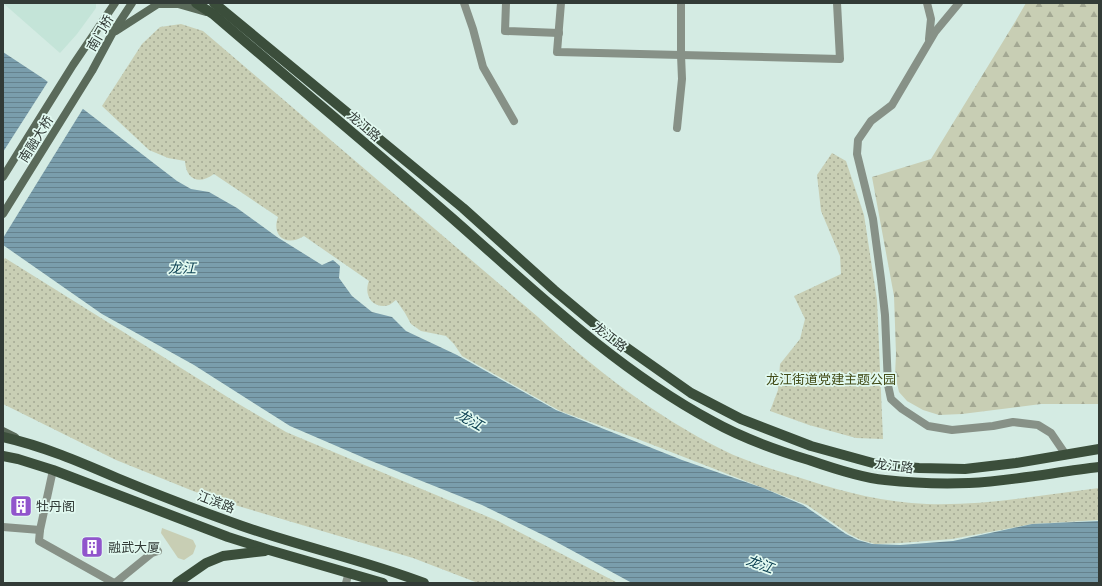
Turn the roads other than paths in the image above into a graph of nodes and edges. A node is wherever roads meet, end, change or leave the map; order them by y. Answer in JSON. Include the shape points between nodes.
{"nodes":[{"id":1,"x":108,"y":3,"type":"edge"},
{"id":2,"x":115,"y":3,"type":"edge"},
{"id":3,"x":132,"y":3,"type":"edge"},
{"id":4,"x":196,"y":3,"type":"edge"},
{"id":5,"x":214,"y":3,"type":"edge"},
{"id":6,"x":464,"y":3,"type":"edge"},
{"id":7,"x":506,"y":3,"type":"edge"},
{"id":8,"x":560,"y":3,"type":"edge"},
{"id":9,"x":681,"y":3,"type":"edge"},
{"id":10,"x":837,"y":3,"type":"edge"},
{"id":11,"x":927,"y":3,"type":"edge"},
{"id":12,"x":959,"y":3,"type":"edge"},
{"id":13,"x":213,"y":14,"type":"junction"},
{"id":14,"x":105,"y":17,"type":"junction"},
{"id":15,"x":114,"y":32,"type":"junction"},
{"id":16,"x":559,"y":33,"type":"junction"},
{"id":17,"x":929,"y":42,"type":"junction"},
{"id":18,"x":681,"y":55,"type":"junction"},
{"id":19,"x":73,"y":65,"type":"joint"},
{"id":20,"x":90,"y":75,"type":"joint"},
{"id":21,"x":514,"y":121,"type":"dead end"},
{"id":22,"x":676,"y":128,"type":"dead end"},
{"id":23,"x":3,"y":177,"type":"edge"},
{"id":24,"x":3,"y":214,"type":"edge"},
{"id":25,"x":3,"y":431,"type":"edge"},
{"id":26,"x":3,"y":438,"type":"edge"},
{"id":27,"x":23,"y":442,"type":"junction"},
{"id":28,"x":1099,"y":450,"type":"edge"},
{"id":29,"x":1066,"y":455,"type":"junction"},
{"id":30,"x":3,"y":456,"type":"edge"},
{"id":31,"x":1099,"y":467,"type":"edge"},
{"id":32,"x":53,"y":470,"type":"junction"},
{"id":33,"x":3,"y":527,"type":"edge"},
{"id":34,"x":40,"y":530,"type":"junction"},
{"id":35,"x":269,"y":550,"type":"junction"},
{"id":36,"x":158,"y":551,"type":"dead end"},
{"id":37,"x":349,"y":572,"type":"junction"},
{"id":38,"x":114,"y":583,"type":"edge"},
{"id":39,"x":177,"y":583,"type":"edge"},
{"id":40,"x":346,"y":583,"type":"edge"},
{"id":41,"x":383,"y":583,"type":"edge"},
{"id":42,"x":424,"y":583,"type":"edge"}],
"edges":[{"from":1,"to":14,"type":"street"},
{"from":2,"to":14,"type":"street","name":"南门桥"},
{"from":3,"to":15,"type":"street","name":"南门桥"},
{"from":4,"to":13,"type":"main road","name":"龙江路"},
{"from":5,"to":29,"type":"main road","name":"龙江路","via":[[463,208],[603,331],[690,393],[741,420],[811,446],[880,465],[965,469]]},
{"from":6,"to":21,"type":"street","via":[[483,67]]},
{"from":7,"to":16,"type":"street","via":[[505,31]]},
{"from":8,"to":16,"type":"street"},
{"from":9,"to":18,"type":"street"},
{"from":10,"to":18,"type":"street","via":[[840,59]]},
{"from":11,"to":17,"type":"street","via":[[931,19]]},
{"from":12,"to":17,"type":"street"},
{"from":13,"to":15,"type":"street","via":[[178,4],[158,4]]},
{"from":13,"to":31,"type":"main road","name":"龙江路","via":[[587,336],[669,396],[714,423],[794,456],[883,480],[968,483]]},
{"from":14,"to":19,"type":"street","name":"南门桥"},
{"from":15,"to":20,"type":"street","name":"南门桥"},
{"from":16,"to":18,"type":"street","via":[[557,52]]},
{"from":17,"to":29,"type":"street","via":[[892,105],[871,121],[858,140],[857,154],[875,234],[885,314],[888,385],[892,399],[928,426],[952,430],[1013,422],[1038,425],[1051,433]]},
{"from":18,"to":22,"type":"street","via":[[682,79]]},
{"from":19,"to":23,"type":"street","name":"南融大桥"},
{"from":20,"to":24,"type":"street","name":"南融大桥"},
{"from":25,"to":27,"type":"street"},
{"from":26,"to":27,"type":"main road","name":"江滨路"},
{"from":27,"to":42,"type":"main road","name":"江滨路","via":[[242,526]]},
{"from":28,"to":29,"type":"main road","name":"龙江路"},
{"from":30,"to":32,"type":"main road"},
{"from":32,"to":34,"type":"street"},
{"from":32,"to":35,"type":"main road","via":[[228,537]]},
{"from":33,"to":34,"type":"street"},
{"from":34,"to":38,"type":"street","via":[[40,541]]},
{"from":35,"to":37,"type":"main road"},
{"from":35,"to":39,"type":"main road","via":[[223,556],[206,563]]},
{"from":36,"to":38,"type":"street"},
{"from":37,"to":40,"type":"street"},
{"from":37,"to":41,"type":"main road"}]}
